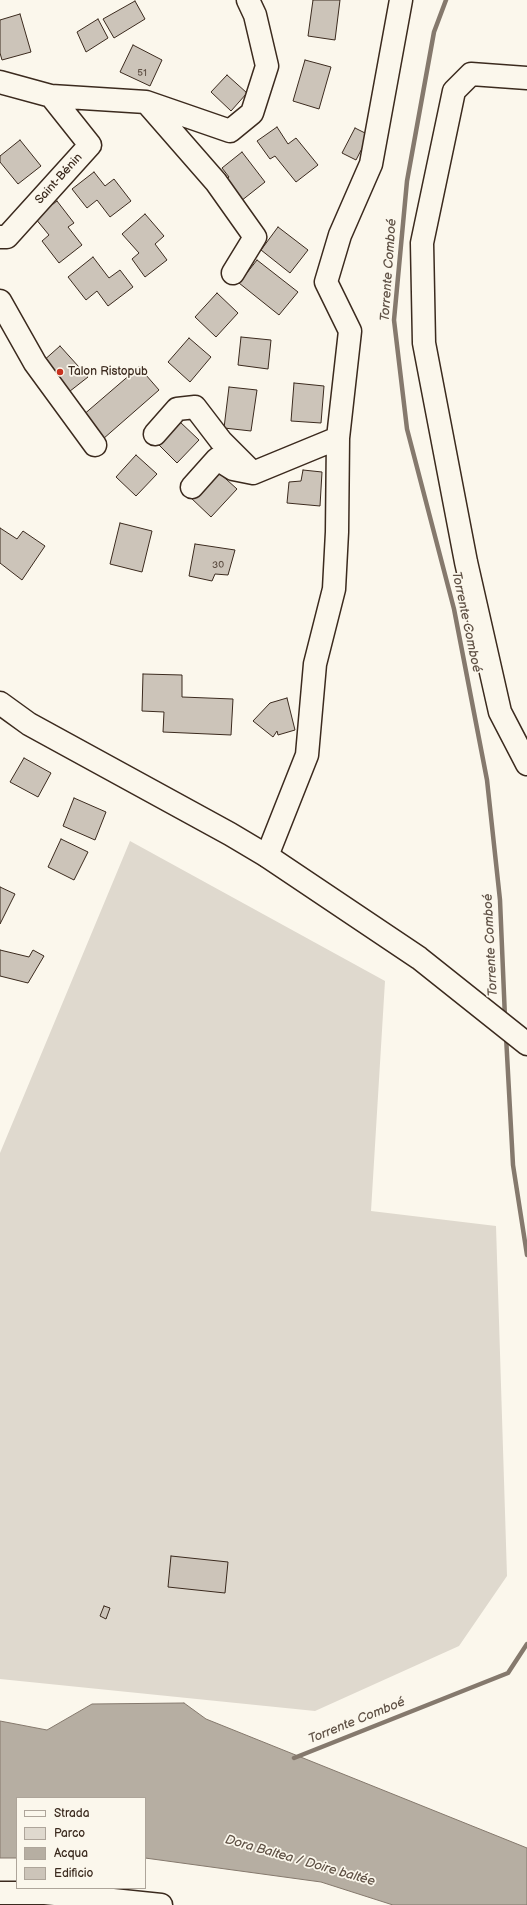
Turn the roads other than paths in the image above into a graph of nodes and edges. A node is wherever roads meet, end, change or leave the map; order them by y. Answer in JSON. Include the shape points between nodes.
{"nodes":[{"id":1,"x":248,"y":0,"type":"edge"},
{"id":2,"x":401,"y":0,"type":"edge"},
{"id":3,"x":527,"y":78,"type":"edge"},
{"id":4,"x":0,"y":82,"type":"edge"},
{"id":5,"x":51,"y":96,"type":"junction"},
{"id":6,"x":146,"y":102,"type":"junction"},
{"id":7,"x":0,"y":237,"type":"edge"},
{"id":8,"x":233,"y":273,"type":"dead end"},
{"id":9,"x":0,"y":301,"type":"edge"},
{"id":10,"x":155,"y":434,"type":"dead end"},
{"id":11,"x":338,"y":438,"type":"junction"},
{"id":12,"x":95,"y":445,"type":"dead end"},
{"id":13,"x":252,"y":473,"type":"junction"},
{"id":14,"x":192,"y":487,"type":"dead end"},
{"id":15,"x":0,"y":703,"type":"edge"},
{"id":16,"x":527,"y":764,"type":"edge"},
{"id":17,"x":267,"y":856,"type":"junction"},
{"id":18,"x":527,"y":1044,"type":"edge"},
{"id":19,"x":0,"y":1893,"type":"edge"},
{"id":20,"x":161,"y":1905,"type":"edge"}],
"edges":[{"from":1,"to":6,"type":"main road","via":[[255,15],[267,66],[252,113],[230,131]]},
{"from":2,"to":11,"type":"main road","via":[[371,164],[340,235],[326,282],[350,331]]},
{"from":3,"to":16,"type":"main road","via":[[471,74],[454,91],[422,243],[424,343],[466,562],[500,712]]},
{"from":4,"to":5,"type":"main road"},
{"from":5,"to":6,"type":"main road"},
{"from":5,"to":7,"type":"main road","name":"Saint-Bénin","via":[[90,145],[7,237]]},
{"from":6,"to":8,"type":"main road","via":[[216,182],[255,237]]},
{"from":9,"to":12,"type":"main road","via":[[35,363]]},
{"from":10,"to":13,"type":"main road","via":[[177,409],[195,407],[221,441]]},
{"from":11,"to":13,"type":"main road"},
{"from":11,"to":17,"type":"main road","via":[[334,589],[315,664],[307,755]]},
{"from":13,"to":14,"type":"main road","via":[[233,469],[217,459]]},
{"from":15,"to":17,"type":"main road","via":[[29,724]]},
{"from":17,"to":18,"type":"main road","via":[[419,958]]},
{"from":19,"to":20,"type":"main road","via":[[45,1893]]}]}
